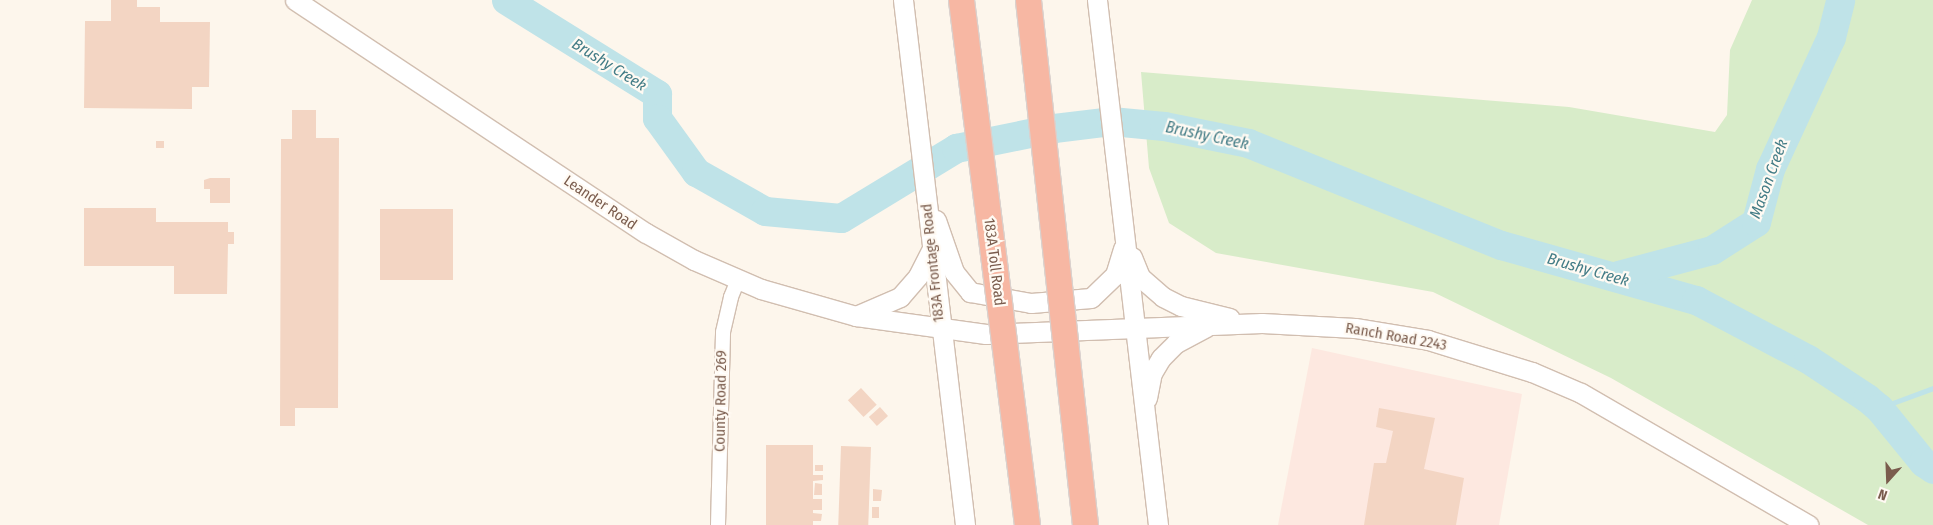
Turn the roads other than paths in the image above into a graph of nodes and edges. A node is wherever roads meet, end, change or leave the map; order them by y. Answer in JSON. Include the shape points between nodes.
{"nodes":[{"id":1,"x":295,"y":0,"type":"edge"},
{"id":2,"x":903,"y":0,"type":"edge"},
{"id":3,"x":962,"y":0,"type":"edge"},
{"id":4,"x":1028,"y":0,"type":"edge"},
{"id":5,"x":1097,"y":0,"type":"edge"},
{"id":6,"x":1126,"y":240,"type":"junction"},
{"id":7,"x":935,"y":245,"type":"junction"},
{"id":8,"x":738,"y":280,"type":"junction"},
{"id":9,"x":856,"y":316,"type":"junction"},
{"id":10,"x":1253,"y":323,"type":"junction"},
{"id":11,"x":1210,"y":325,"type":"junction"},
{"id":12,"x":939,"y":328,"type":"junction"},
{"id":13,"x":1134,"y":330,"type":"junction"},
{"id":14,"x":1145,"y":426,"type":"junction"},
{"id":15,"x":718,"y":525,"type":"edge"},
{"id":16,"x":965,"y":525,"type":"edge"},
{"id":17,"x":1027,"y":525,"type":"edge"},
{"id":18,"x":1086,"y":525,"type":"edge"},
{"id":19,"x":1158,"y":525,"type":"edge"},
{"id":20,"x":1809,"y":525,"type":"edge"}],
"edges":[{"from":1,"to":8,"type":"main road","name":"Leander Road","via":[[646,233]]},
{"from":2,"to":7,"type":"main road","name":"183A Frontage Road","via":[[925,188]]},
{"from":3,"to":17,"type":"highway","name":"183A Toll Road","bridge":true},
{"from":4,"to":18,"type":"highway","bridge":true},
{"from":5,"to":6,"type":"main road"},
{"from":6,"to":7,"type":"main road","via":[[1115,275],[1091,298],[1032,303],[970,292]]},
{"from":6,"to":10,"type":"main road","via":[[1140,277],[1162,297],[1181,306]]},
{"from":6,"to":13,"type":"main road"},
{"from":7,"to":9,"type":"main road","via":[[918,276],[900,296]]},
{"from":7,"to":12,"type":"main road","name":"183A Frontage Road"},
{"from":8,"to":9,"type":"main road","name":"Leander Road"},
{"from":8,"to":15,"type":"street","name":"County Road 269","via":[[730,296],[723,332]]},
{"from":9,"to":12,"type":"main road","name":"Leander Road"},
{"from":10,"to":11,"type":"main road","name":"Ranch Road 2243"},
{"from":10,"to":20,"type":"main road","name":"Ranch Road 2243","via":[[1373,330],[1428,340],[1532,372],[1649,429]]},
{"from":11,"to":13,"type":"main road","name":"Ranch Road 2243"},
{"from":11,"to":14,"type":"main road","via":[[1176,343],[1161,358],[1148,386]]},
{"from":12,"to":13,"type":"main road","name":"Ranch Road 2243","via":[[986,334]]},
{"from":12,"to":16,"type":"main road","name":"183A Frontage Road"},
{"from":13,"to":14,"type":"main road"},
{"from":14,"to":19,"type":"main road"}]}
